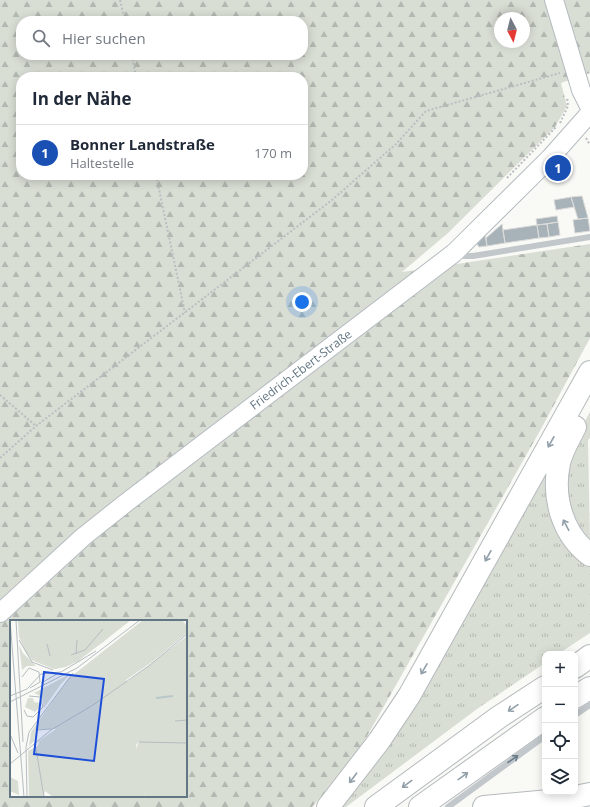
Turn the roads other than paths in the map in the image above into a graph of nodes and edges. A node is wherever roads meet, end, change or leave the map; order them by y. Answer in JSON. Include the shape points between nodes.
{"nodes":[{"id":1,"x":554,"y":0,"type":"edge"},
{"id":2,"x":590,"y":108,"type":"edge"},
{"id":3,"x":590,"y":113,"type":"edge"},
{"id":4,"x":590,"y":237,"type":"edge"},
{"id":5,"x":454,"y":253,"type":"junction"},
{"id":6,"x":590,"y":372,"type":"edge"},
{"id":7,"x":590,"y":399,"type":"edge"},
{"id":8,"x":590,"y":555,"type":"edge"},
{"id":9,"x":0,"y":613,"type":"edge"},
{"id":10,"x":590,"y":656,"type":"edge"},
{"id":11,"x":578,"y":664,"type":"edge"},
{"id":12,"x":590,"y":688,"type":"edge"},
{"id":13,"x":542,"y":689,"type":"edge"},
{"id":14,"x":578,"y":695,"type":"edge"},
{"id":15,"x":590,"y":705,"type":"edge"},
{"id":16,"x":578,"y":713,"type":"edge"},
{"id":17,"x":542,"y":720,"type":"edge"},
{"id":18,"x":542,"y":738,"type":"edge"},
{"id":19,"x":590,"y":794,"type":"edge"},
{"id":20,"x":328,"y":807,"type":"edge"},
{"id":21,"x":376,"y":807,"type":"edge"},
{"id":22,"x":420,"y":807,"type":"edge"},
{"id":23,"x":448,"y":807,"type":"edge"},
{"id":24,"x":484,"y":807,"type":"edge"}],
"edges":[{"from":1,"to":2,"type":"main road","via":[[581,90]]},
{"from":3,"to":5,"type":"main road","name":"Friedrich-Ebert-Straße","via":[[551,157]]},
{"from":4,"to":5,"type":"lane","via":[[473,256],[458,256]]},
{"from":5,"to":9,"type":"main road","name":"Friedrich-Ebert-Straße","via":[[127,502],[83,537]]},
{"from":6,"to":20,"type":"highway","one_way":true,"via":[[409,696],[379,742]]},
{"from":8,"to":7,"type":"highway","one_way":true,"via":[[576,542],[568,529],[558,504],[556,491],[559,462],[564,448]]},
{"from":10,"to":11,"type":"highway"},
{"from":12,"to":14,"type":"highway"},
{"from":13,"to":21,"type":"highway","one_way":true,"via":[[499,717]]},
{"from":15,"to":16,"type":"lane"},
{"from":22,"to":17,"type":"highway","one_way":true},
{"from":23,"to":18,"type":"lane","one_way":true},
{"from":19,"to":24,"type":"highway","via":[[560,800]]}]}
